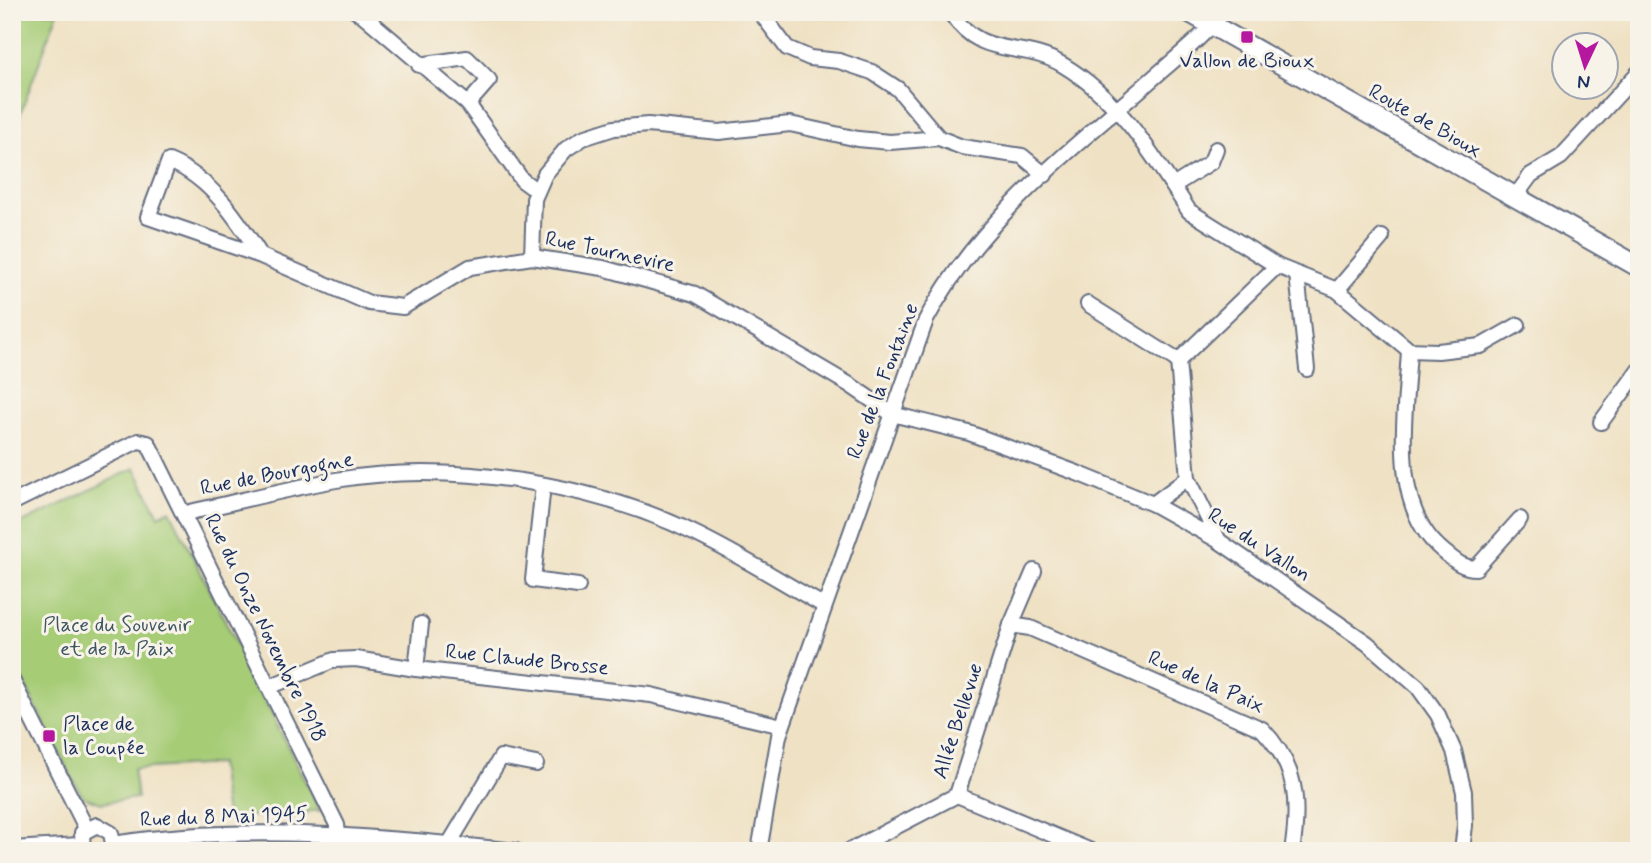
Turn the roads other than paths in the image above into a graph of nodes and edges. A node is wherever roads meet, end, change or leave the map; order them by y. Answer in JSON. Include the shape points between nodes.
{"nodes":[{"id":1,"x":760,"y":12,"type":"edge"},
{"id":2,"x":950,"y":12,"type":"edge"},
{"id":3,"x":1189,"y":12,"type":"edge"},
{"id":4,"x":361,"y":13,"type":"edge"},
{"id":5,"x":1218,"y":19,"type":"edge"},
{"id":6,"x":419,"y":65,"type":"junction"},
{"id":7,"x":1637,"y":74,"type":"edge"},
{"id":8,"x":468,"y":104,"type":"junction"},
{"id":9,"x":1118,"y":109,"type":"junction"},
{"id":10,"x":939,"y":138,"type":"junction"},
{"id":11,"x":1216,"y":149,"type":"dead end"},
{"id":12,"x":1045,"y":175,"type":"junction"},
{"id":13,"x":1173,"y":186,"type":"junction"},
{"id":14,"x":537,"y":191,"type":"junction"},
{"id":15,"x":1514,"y":198,"type":"junction"},
{"id":16,"x":1382,"y":237,"type":"dead end"},
{"id":17,"x":261,"y":256,"type":"junction"},
{"id":18,"x":532,"y":257,"type":"junction"},
{"id":19,"x":1277,"y":265,"type":"junction"},
{"id":20,"x":1639,"y":267,"type":"edge"},
{"id":21,"x":1297,"y":274,"type":"junction"},
{"id":22,"x":1337,"y":290,"type":"junction"},
{"id":23,"x":1088,"y":304,"type":"dead end"},
{"id":24,"x":1518,"y":325,"type":"dead end"},
{"id":25,"x":1409,"y":350,"type":"junction"},
{"id":26,"x":1178,"y":361,"type":"junction"},
{"id":27,"x":1307,"y":369,"type":"dead end"},
{"id":28,"x":1639,"y":370,"type":"edge"},
{"id":29,"x":892,"y":414,"type":"junction"},
{"id":30,"x":1601,"y":422,"type":"dead end"},
{"id":31,"x":1188,"y":478,"type":"junction"},
{"id":32,"x":543,"y":485,"type":"junction"},
{"id":33,"x":12,"y":503,"type":"edge"},
{"id":34,"x":1153,"y":504,"type":"junction"},
{"id":35,"x":186,"y":513,"type":"junction"},
{"id":36,"x":1520,"y":519,"type":"dead end"},
{"id":37,"x":1219,"y":541,"type":"junction"},
{"id":38,"x":1034,"y":571,"type":"dead end"},
{"id":39,"x":578,"y":586,"type":"dead end"},
{"id":40,"x":823,"y":605,"type":"junction"},
{"id":41,"x":421,"y":624,"type":"dead end"},
{"id":42,"x":1011,"y":625,"type":"junction"},
{"id":43,"x":416,"y":669,"type":"junction"},
{"id":44,"x":12,"y":680,"type":"edge"},
{"id":45,"x":269,"y":687,"type":"junction"},
{"id":46,"x":782,"y":726,"type":"junction"},
{"id":47,"x":536,"y":764,"type":"dead end"},
{"id":48,"x":957,"y":795,"type":"junction"},
{"id":49,"x":86,"y":828,"type":"junction"},
{"id":50,"x":338,"y":834,"type":"junction"},
{"id":51,"x":449,"y":844,"type":"junction"},
{"id":52,"x":82,"y":848,"type":"edge"},
{"id":53,"x":111,"y":848,"type":"edge"},
{"id":54,"x":12,"y":849,"type":"edge"},
{"id":55,"x":516,"y":851,"type":"edge"},
{"id":56,"x":759,"y":851,"type":"edge"},
{"id":57,"x":849,"y":851,"type":"edge"},
{"id":58,"x":1091,"y":851,"type":"edge"},
{"id":59,"x":1292,"y":851,"type":"edge"},
{"id":60,"x":1462,"y":851,"type":"edge"}],
"edges":[{"from":1,"to":10,"type":"street","via":[[787,48],[872,72],[898,89]]},
{"from":2,"to":9,"type":"street","via":[[989,47],[1039,52],[1064,65]]},
{"from":3,"to":5,"type":"main road","name":"Route de Bioux"},
{"from":4,"to":6,"type":"street"},
{"from":5,"to":9,"type":"street","name":"Rue de la Fontaine"},
{"from":5,"to":15,"type":"main road","name":"Route de Bioux"},
{"from":6,"to":8,"type":"street"},
{"from":6,"to":8,"type":"street","via":[[467,58],[489,80]]},
{"from":7,"to":15,"type":"street","via":[[1560,157],[1531,175]]},
{"from":8,"to":14,"type":"street","via":[[522,180]]},
{"from":9,"to":12,"type":"street","name":"Rue de la Fontaine"},
{"from":9,"to":13,"type":"street"},
{"from":10,"to":12,"type":"street","via":[[962,147],[1022,156]]},
{"from":10,"to":14,"type":"street","name":"Rue Tournevire","via":[[858,139],[790,124],[719,132],[648,125],[614,128],[566,149]]},
{"from":11,"to":13,"type":"street","via":[[1211,162]]},
{"from":12,"to":29,"type":"street","name":"Rue de la Fontaine","via":[[990,228],[939,294]]},
{"from":13,"to":19,"type":"street","via":[[1203,223]]},
{"from":14,"to":18,"type":"street","name":"Rue Tournevire"},
{"from":15,"to":20,"type":"main road","name":"Route de Bioux"},
{"from":16,"to":22,"type":"street"},
{"from":17,"to":17,"type":"street","via":[[148,216],[169,161],[185,168],[233,213]]},
{"from":17,"to":18,"type":"street","via":[[369,303],[403,307],[470,267]]},
{"from":18,"to":29,"type":"street","name":"Rue Tournevire","via":[[603,268],[695,294]]},
{"from":19,"to":21,"type":"street"},
{"from":19,"to":26,"type":"street"},
{"from":21,"to":22,"type":"street"},
{"from":21,"to":27,"type":"street"},
{"from":22,"to":25,"type":"street"},
{"from":23,"to":26,"type":"street"},
{"from":24,"to":25,"type":"street","via":[[1481,346],[1438,352]]},
{"from":25,"to":36,"type":"street","via":[[1404,461],[1415,515],[1429,539],[1462,566],[1476,568]]},
{"from":26,"to":31,"type":"street"},
{"from":28,"to":30,"type":"street"},
{"from":29,"to":34,"type":"street","name":"Rue du Vallon","via":[[969,433]]},
{"from":29,"to":40,"type":"street","name":"Rue de la Fontaine"},
{"from":31,"to":34,"type":"street"},
{"from":31,"to":37,"type":"street"},
{"from":32,"to":35,"type":"street","name":"Rue de Bourgogne","via":[[424,473],[338,480]]},
{"from":32,"to":39,"type":"street","via":[[533,580]]},
{"from":32,"to":40,"type":"street","name":"Rue de Bourgogne","via":[[620,504],[697,534]]},
{"from":33,"to":35,"type":"street","name":"Rue du Onze Novembre 1918","via":[[138,440],[148,443]]},
{"from":34,"to":37,"type":"street","name":"Rue du Vallon"},
{"from":35,"to":45,"type":"street","name":"Rue du Onze Novembre 1918"},
{"from":37,"to":60,"type":"street","name":"Rue du Vallon","via":[[1367,643],[1418,687],[1438,715],[1454,751],[1464,792]]},
{"from":38,"to":42,"type":"street","name":"Allée Bellevue"},
{"from":40,"to":46,"type":"street","name":"Rue de la Fontaine"},
{"from":41,"to":43,"type":"street"},
{"from":42,"to":48,"type":"street","name":"Allée Bellevue"},
{"from":42,"to":59,"type":"street","name":"Rue de la Paix","via":[[1030,628],[1262,729],[1278,746],[1296,790]]},
{"from":43,"to":45,"type":"street","name":"Rue Claude Brosse","via":[[334,660]]},
{"from":43,"to":46,"type":"street","name":"Rue Claude Brosse","via":[[651,695]]},
{"from":44,"to":49,"type":"street"},
{"from":45,"to":50,"type":"street","name":"Rue du Onze Novembre 1918"},
{"from":46,"to":56,"type":"street","name":"Rue de la Fontaine"},
{"from":47,"to":51,"type":"street","via":[[501,757]]},
{"from":48,"to":57,"type":"street","name":"Allée Bellevue"},
{"from":48,"to":58,"type":"street"},
{"from":49,"to":52,"type":"street","via":[[80,839]]},
{"from":49,"to":53,"type":"street","via":[[97,825],[107,829]]},
{"from":50,"to":51,"type":"street","name":"Rue du 8 Mai 1945"},
{"from":50,"to":53,"type":"street","name":"Rue du 8 Mai 1945","via":[[225,835]]},
{"from":51,"to":55,"type":"street","name":"Rue du 8 Mai 1945"},
{"from":52,"to":54,"type":"street"}]}
